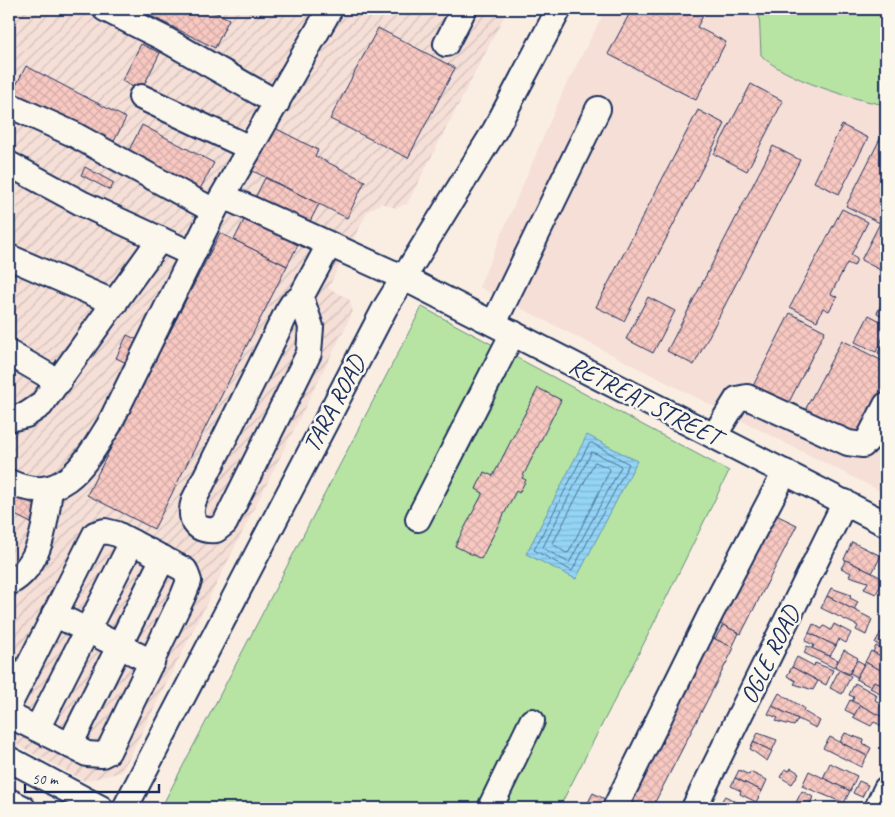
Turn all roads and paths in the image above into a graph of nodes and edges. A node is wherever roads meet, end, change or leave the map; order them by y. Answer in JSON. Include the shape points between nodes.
{"nodes":[{"id":1,"x":105,"y":9,"type":"edge"},
{"id":2,"x":330,"y":9,"type":"edge"},
{"id":3,"x":462,"y":9,"type":"edge"},
{"id":4,"x":559,"y":9,"type":"edge"},
{"id":5,"x":446,"y":44,"type":"dead end"},
{"id":6,"x":141,"y":97,"type":"dead end"},
{"id":7,"x":277,"y":103,"type":"junction"},
{"id":8,"x":9,"y":105,"type":"edge"},
{"id":9,"x":598,"y":108,"type":"dead end"},
{"id":10,"x":250,"y":148,"type":"junction"},
{"id":11,"x":9,"y":164,"type":"edge"},
{"id":12,"x":218,"y":204,"type":"junction"},
{"id":13,"x":160,"y":239,"type":"junction"},
{"id":14,"x":328,"y":245,"type":"junction"},
{"id":15,"x":192,"y":254,"type":"junction"},
{"id":16,"x":9,"y":257,"type":"edge"},
{"id":17,"x":404,"y":278,"type":"junction"},
{"id":18,"x":301,"y":297,"type":"junction"},
{"id":19,"x":116,"y":304,"type":"junction"},
{"id":20,"x":504,"y":328,"type":"junction"},
{"id":21,"x":9,"y":353,"type":"edge"},
{"id":22,"x":59,"y":382,"type":"junction"},
{"id":23,"x":886,"y":405,"type":"edge"},
{"id":24,"x":9,"y":419,"type":"edge"},
{"id":25,"x":714,"y":436,"type":"junction"},
{"id":26,"x":785,"y":472,"type":"junction"},
{"id":27,"x":9,"y":482,"type":"edge"},
{"id":28,"x":50,"y":489,"type":"junction"},
{"id":29,"x":845,"y":502,"type":"junction"},
{"id":30,"x":418,"y":519,"type":"dead end"},
{"id":31,"x":886,"y":524,"type":"edge"},
{"id":32,"x":132,"y":542,"type":"junction"},
{"id":33,"x":163,"y":558,"type":"junction"},
{"id":34,"x":9,"y":582,"type":"edge"},
{"id":35,"x":54,"y":614,"type":"junction"},
{"id":36,"x":87,"y":630,"type":"junction"},
{"id":37,"x":118,"y":646,"type":"junction"},
{"id":38,"x":152,"y":662,"type":"junction"},
{"id":39,"x":9,"y":705,"type":"edge"},
{"id":40,"x":9,"y":715,"type":"edge"},
{"id":41,"x":532,"y":721,"type":"dead end"},
{"id":42,"x":37,"y":729,"type":"junction"},
{"id":43,"x":70,"y":745,"type":"junction"},
{"id":44,"x":9,"y":759,"type":"edge"},
{"id":45,"x":886,"y":789,"type":"edge"},
{"id":46,"x":9,"y":801,"type":"edge"},
{"id":47,"x":22,"y":808,"type":"edge"},
{"id":48,"x":101,"y":808,"type":"edge"},
{"id":49,"x":125,"y":808,"type":"edge"},
{"id":50,"x":490,"y":808,"type":"edge"},
{"id":51,"x":615,"y":808,"type":"edge"},
{"id":52,"x":694,"y":808,"type":"edge"},
{"id":53,"x":876,"y":808,"type":"edge"}],
"edges":[{"from":1,"to":7,"type":"street"},
{"from":2,"to":7,"type":"street"},
{"from":3,"to":5,"type":"street"},
{"from":4,"to":17,"type":"street","name":"TARA ROAD","via":[[495,130]]},
{"from":6,"to":10,"type":"street"},
{"from":7,"to":10,"type":"street"},
{"from":8,"to":12,"type":"street","name":"RETREAT STREET"},
{"from":9,"to":20,"type":"street"},
{"from":10,"to":12,"type":"street"},
{"from":11,"to":13,"type":"street","via":[[83,204]]},
{"from":12,"to":14,"type":"street","name":"RETREAT STREET"},
{"from":12,"to":15,"type":"street"},
{"from":13,"to":15,"type":"street"},
{"from":13,"to":19,"type":"street"},
{"from":14,"to":17,"type":"street","name":"RETREAT STREET"},
{"from":14,"to":18,"type":"street"},
{"from":15,"to":28,"type":"street","via":[[97,444],[78,470]]},
{"from":16,"to":19,"type":"street"},
{"from":17,"to":20,"type":"street","name":"RETREAT STREET"},
{"from":17,"to":49,"type":"street","name":"TARA ROAD","via":[[315,439]]},
{"from":18,"to":18,"type":"street","via":[[311,327],[309,353],[225,523],[216,530],[201,529],[191,516],[194,500],[287,312]]},
{"from":19,"to":22,"type":"street"},
{"from":20,"to":25,"type":"street","name":"RETREAT STREET"},
{"from":20,"to":30,"type":"street"},
{"from":21,"to":22,"type":"street"},
{"from":22,"to":24,"type":"street","via":[[41,405],[26,415]]},
{"from":23,"to":25,"type":"street","via":[[863,445],[848,443],[747,396],[737,399]]},
{"from":25,"to":26,"type":"street","name":"RETREAT STREET"},
{"from":26,"to":29,"type":"street","name":"RETREAT STREET"},
{"from":26,"to":51,"type":"street"},
{"from":27,"to":28,"type":"street","via":[[34,490]]},
{"from":28,"to":34,"type":"street","via":[[44,528],[37,548],[28,565]]},
{"from":29,"to":31,"type":"street","name":"RETREAT STREET"},
{"from":29,"to":52,"type":"street","name":"OGLE ROAD"},
{"from":32,"to":33,"type":"street"},
{"from":32,"to":35,"type":"street","via":[[105,531],[95,534]]},
{"from":32,"to":36,"type":"street"},
{"from":33,"to":37,"type":"street"},
{"from":33,"to":38,"type":"street","via":[[185,570],[189,581]]},
{"from":35,"to":36,"type":"street"},
{"from":35,"to":39,"type":"street"},
{"from":36,"to":37,"type":"street"},
{"from":36,"to":42,"type":"street"},
{"from":37,"to":38,"type":"street"},
{"from":37,"to":43,"type":"street"},
{"from":38,"to":43,"type":"street","via":[[108,752],[102,756],[87,754]]},
{"from":40,"to":42,"type":"street"},
{"from":41,"to":50,"type":"street"},
{"from":42,"to":43,"type":"street"},
{"from":44,"to":48,"type":"street"},
{"from":45,"to":53,"type":"street"},
{"from":46,"to":47,"type":"street"}]}
